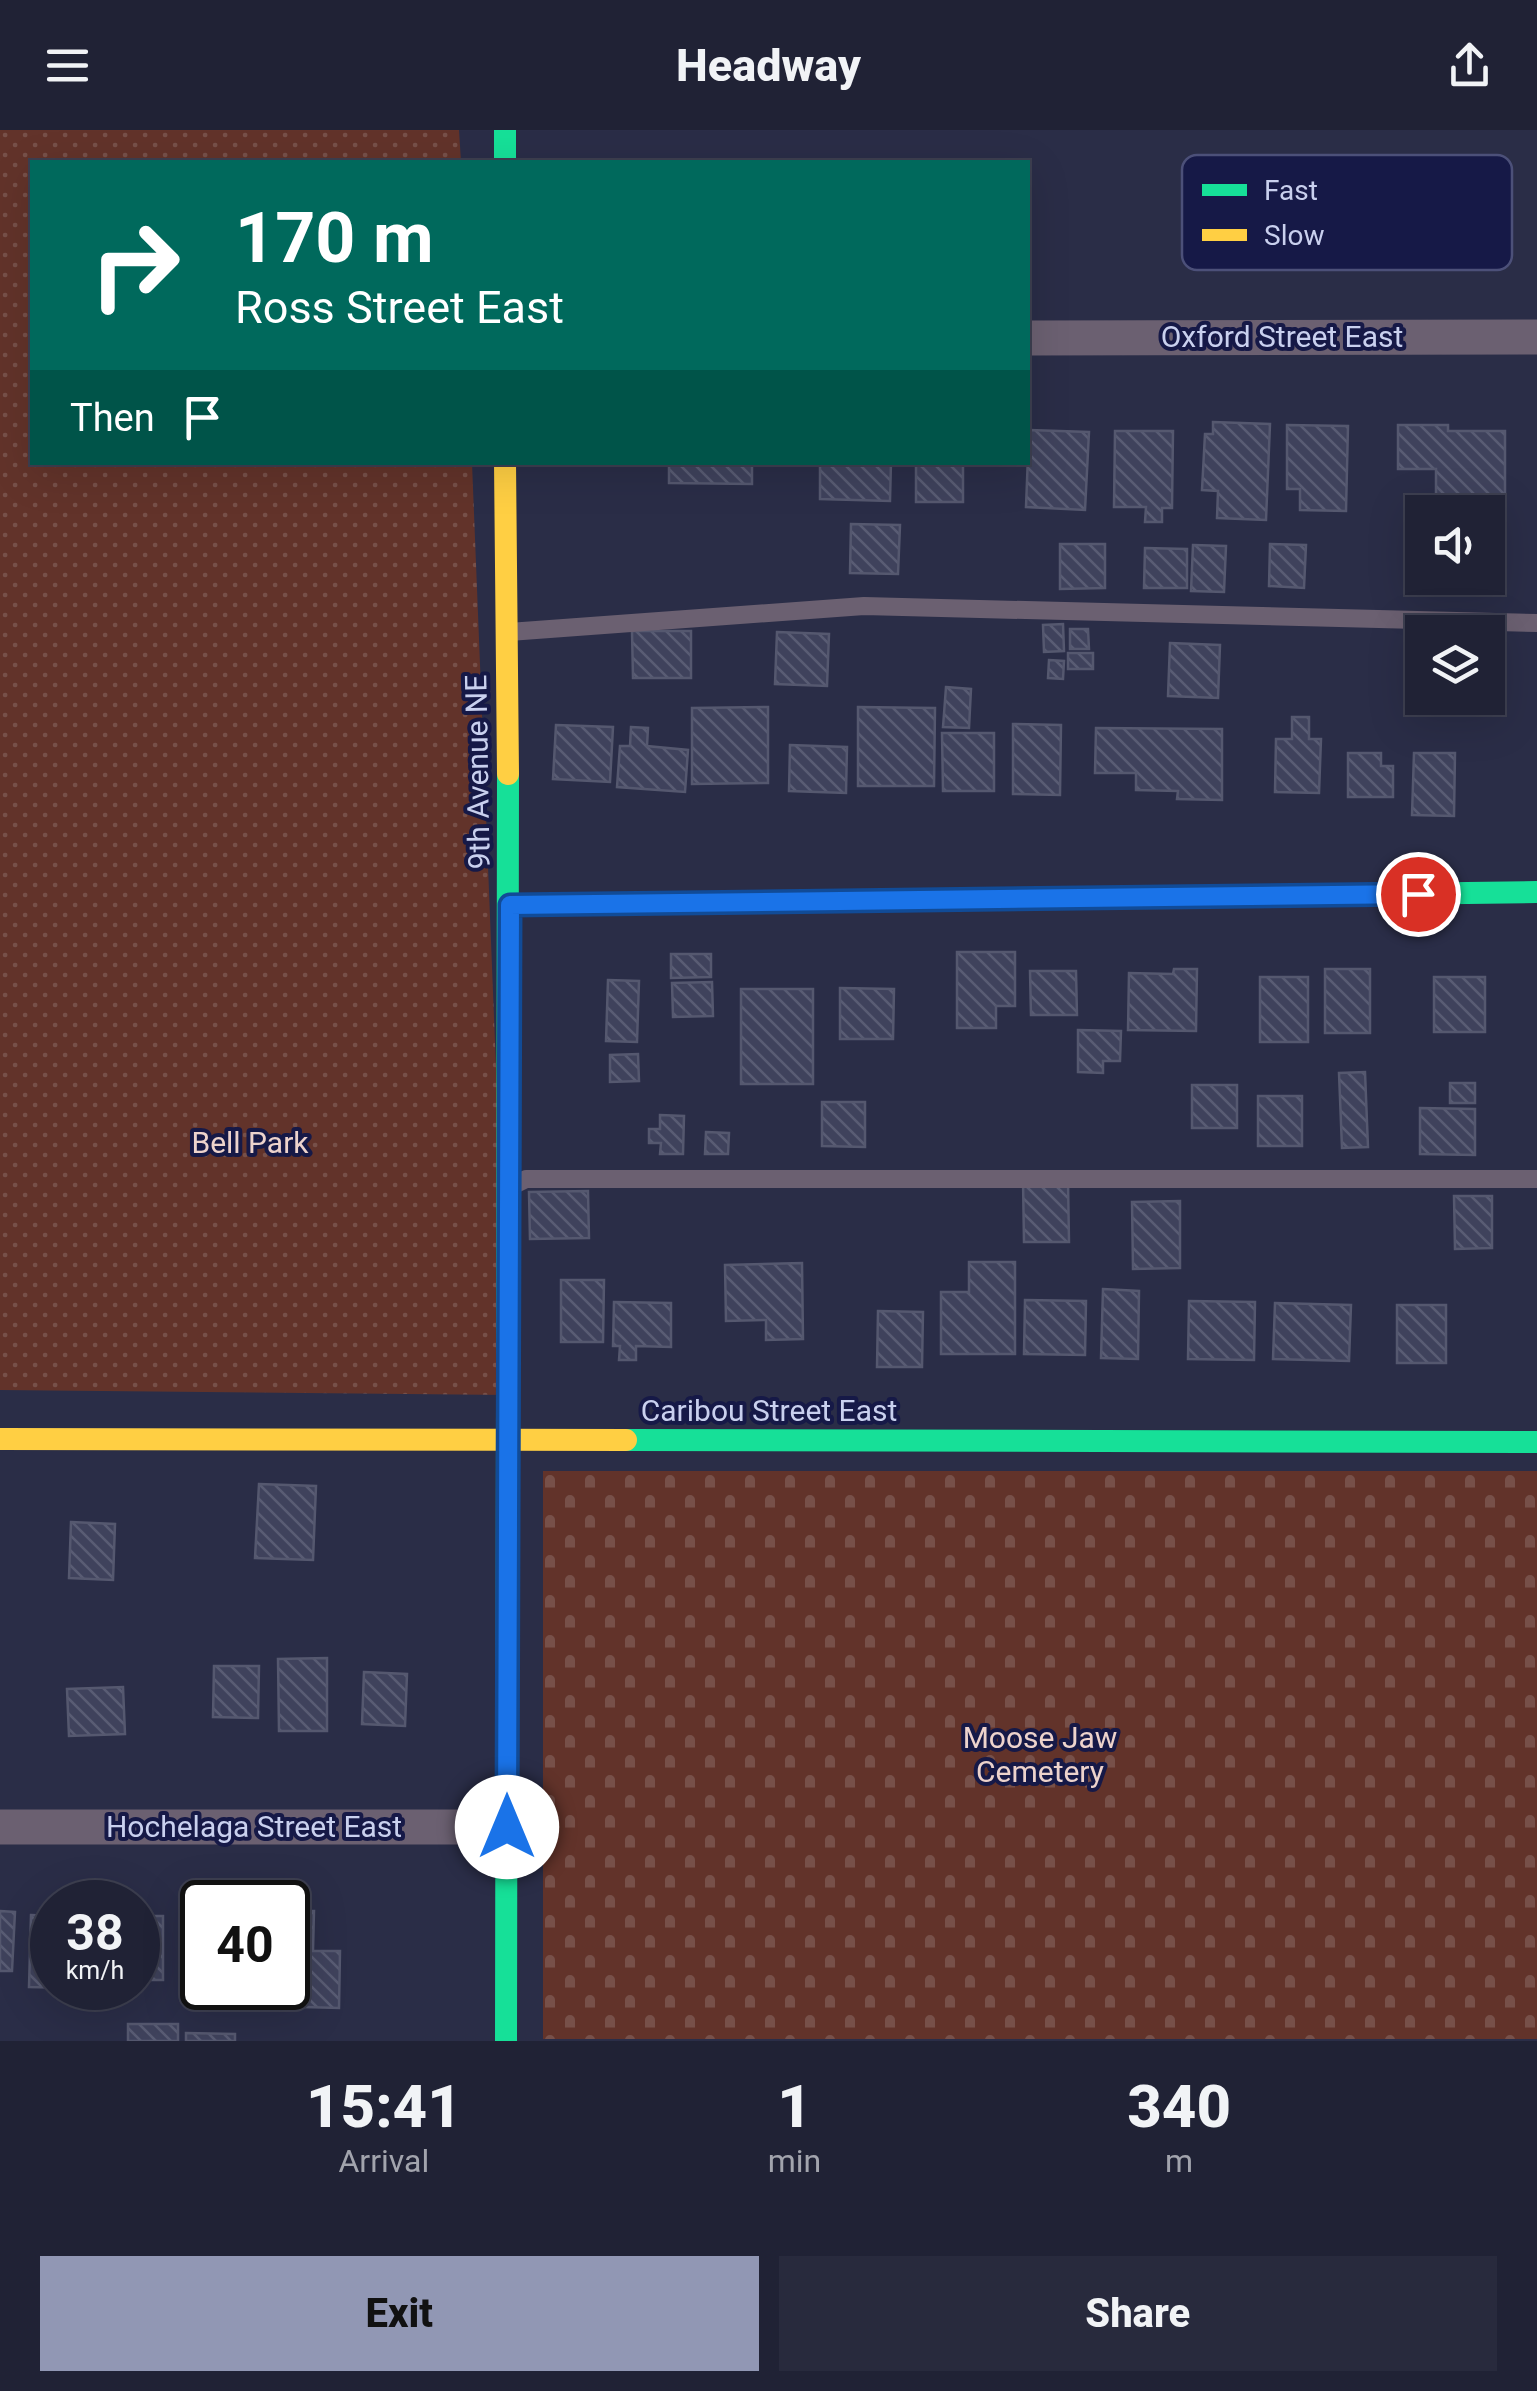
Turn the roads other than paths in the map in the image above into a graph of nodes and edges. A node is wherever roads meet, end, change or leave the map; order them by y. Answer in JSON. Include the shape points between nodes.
{"nodes":[{"id":1,"x":505,"y":130,"type":"edge"},
{"id":2,"x":505,"y":160,"type":"edge"},
{"id":3,"x":1537,"y":337,"type":"edge"},
{"id":4,"x":1030,"y":338,"type":"edge"},
{"id":5,"x":506,"y":465,"type":"edge"},
{"id":6,"x":1537,"y":623,"type":"edge"},
{"id":7,"x":507,"y":632,"type":"junction"},
{"id":8,"x":1537,"y":892,"type":"edge"},
{"id":9,"x":510,"y":905,"type":"junction"},
{"id":10,"x":1537,"y":1179,"type":"edge"},
{"id":11,"x":510,"y":1187,"type":"junction"},
{"id":12,"x":0,"y":1439,"type":"edge"},
{"id":13,"x":509,"y":1440,"type":"junction"},
{"id":14,"x":1537,"y":1442,"type":"edge"},
{"id":15,"x":0,"y":1827,"type":"edge"},
{"id":16,"x":507,"y":1827,"type":"junction"},
{"id":17,"x":506,"y":2041,"type":"edge"}],
"edges":[{"from":1,"to":2,"type":"street"},
{"from":3,"to":4,"type":"street","name":"Oxford Street East"},
{"from":5,"to":7,"type":"street","name":"9th Avenue NE"},
{"from":6,"to":7,"type":"lane","via":[[864,606]]},
{"from":7,"to":9,"type":"street","name":"9th Avenue NE"},
{"from":8,"to":9,"type":"street"},
{"from":9,"to":11,"type":"street","name":"9th Avenue NE"},
{"from":10,"to":11,"type":"lane","via":[[526,1179]]},
{"from":11,"to":13,"type":"street","name":"9th Avenue NE"},
{"from":12,"to":13,"type":"street","name":"Caribou Street East"},
{"from":13,"to":14,"type":"street","name":"Caribou Street East"},
{"from":13,"to":16,"type":"street","name":"9th Avenue NE"},
{"from":15,"to":16,"type":"street","name":"Hochelaga Street East"},
{"from":16,"to":17,"type":"street","name":"9th Avenue NE"}]}
